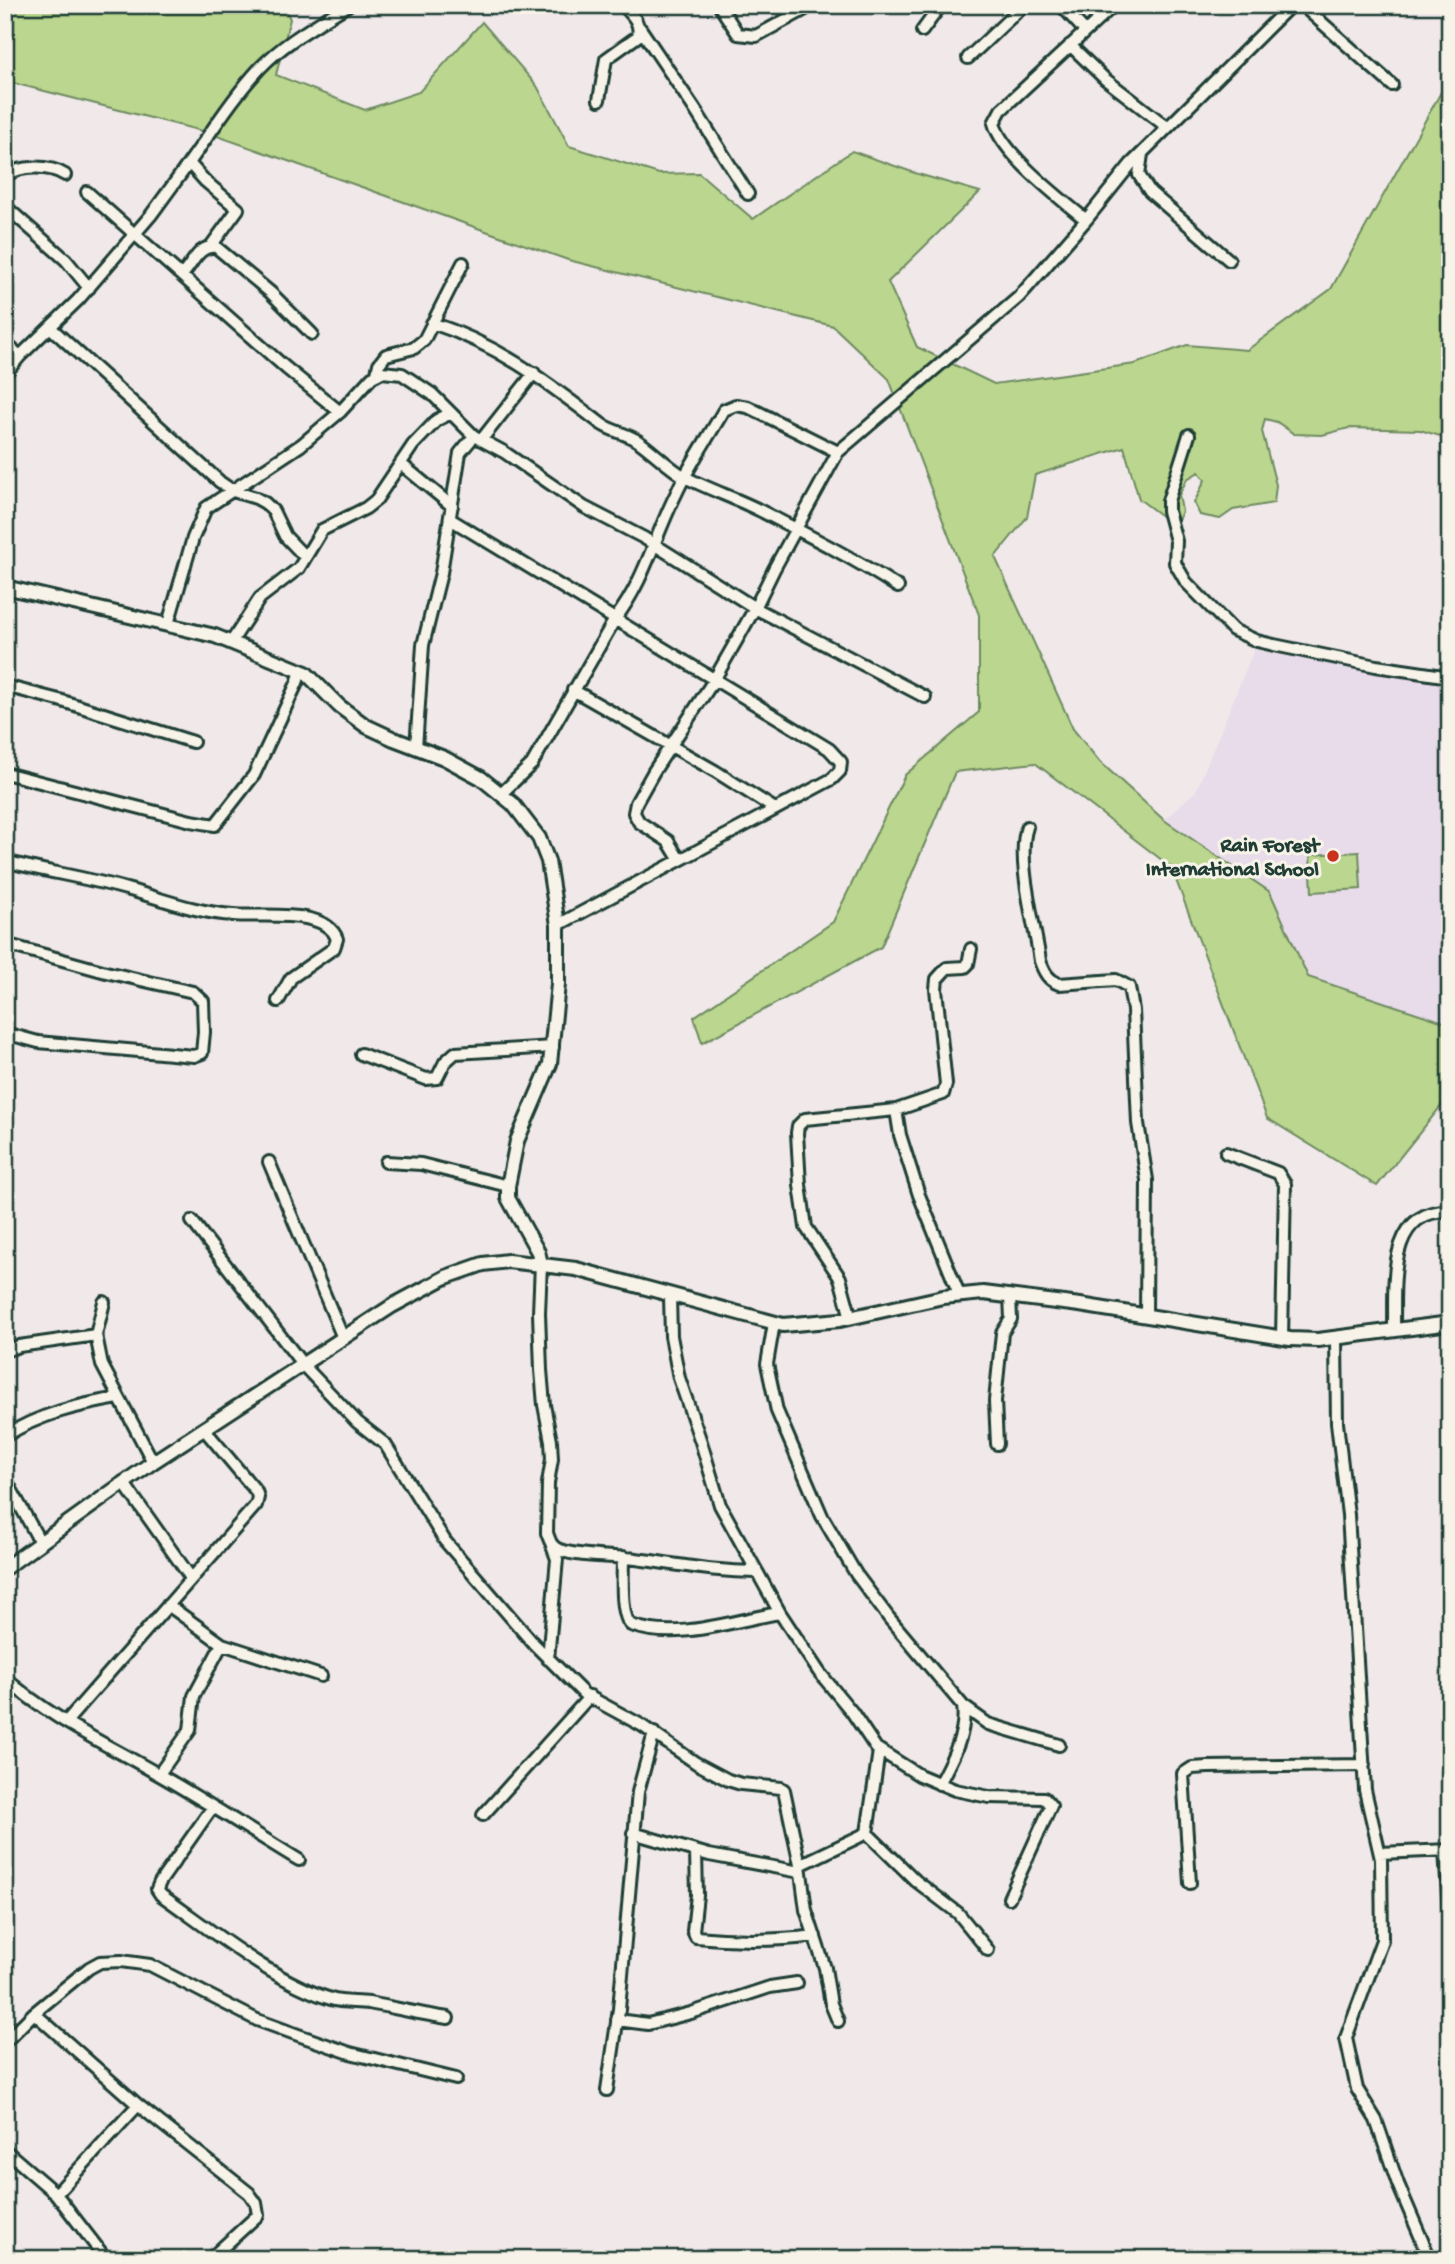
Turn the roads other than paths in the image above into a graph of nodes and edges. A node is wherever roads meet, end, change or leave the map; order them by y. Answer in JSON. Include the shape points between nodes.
{"nodes":[{"id":1,"x":348,"y":5,"type":"edge"},
{"id":2,"x":624,"y":5,"type":"edge"},
{"id":3,"x":719,"y":5,"type":"edge"},
{"id":4,"x":813,"y":5,"type":"edge"},
{"id":5,"x":942,"y":5,"type":"edge"},
{"id":6,"x":1024,"y":5,"type":"edge"},
{"id":7,"x":1061,"y":5,"type":"edge"},
{"id":8,"x":1114,"y":5,"type":"edge"},
{"id":9,"x":1291,"y":5,"type":"edge"},
{"id":10,"x":1302,"y":5,"type":"edge"},
{"id":11,"x":640,"y":28,"type":"junction"},
{"id":12,"x":922,"y":31,"type":"dead end"},
{"id":13,"x":1085,"y":31,"type":"junction"},
{"id":14,"x":1070,"y":45,"type":"junction"},
{"id":15,"x":968,"y":58,"type":"dead end"},
{"id":16,"x":1392,"y":85,"type":"dead end"},
{"id":17,"x":599,"y":100,"type":"dead end"},
{"id":18,"x":1167,"y":127,"type":"junction"},
{"id":19,"x":1142,"y":154,"type":"junction"},
{"id":20,"x":189,"y":163,"type":"junction"},
{"id":21,"x":65,"y":175,"type":"dead end"},
{"id":22,"x":5,"y":176,"type":"edge"},
{"id":23,"x":87,"y":192,"type":"dead end"},
{"id":24,"x":748,"y":194,"type":"dead end"},
{"id":25,"x":5,"y":206,"type":"edge"},
{"id":26,"x":1086,"y":220,"type":"junction"},
{"id":27,"x":135,"y":233,"type":"junction"},
{"id":28,"x":211,"y":246,"type":"junction"},
{"id":29,"x":1229,"y":260,"type":"dead end"},
{"id":30,"x":463,"y":263,"type":"dead end"},
{"id":31,"x":182,"y":275,"type":"junction"},
{"id":32,"x":89,"y":288,"type":"junction"},
{"id":33,"x":432,"y":323,"type":"junction"},
{"id":34,"x":51,"y":328,"type":"junction"},
{"id":35,"x":312,"y":334,"type":"dead end"},
{"id":36,"x":5,"y":343,"type":"edge"},
{"id":37,"x":20,"y":356,"type":"junction"},
{"id":38,"x":377,"y":373,"type":"junction"},
{"id":39,"x":534,"y":373,"type":"junction"},
{"id":40,"x":5,"y":374,"type":"edge"},
{"id":41,"x":340,"y":412,"type":"junction"},
{"id":42,"x":451,"y":413,"type":"junction"},
{"id":43,"x":1189,"y":435,"type":"dead end"},
{"id":44,"x":478,"y":438,"type":"junction"},
{"id":45,"x":838,"y":452,"type":"junction"},
{"id":46,"x":401,"y":464,"type":"junction"},
{"id":47,"x":684,"y":476,"type":"junction"},
{"id":48,"x":233,"y":492,"type":"junction"},
{"id":49,"x":452,"y":506,"type":"junction"},
{"id":50,"x":450,"y":519,"type":"junction"},
{"id":51,"x":796,"y":529,"type":"junction"},
{"id":52,"x":654,"y":546,"type":"junction"},
{"id":53,"x":304,"y":557,"type":"junction"},
{"id":54,"x":5,"y":587,"type":"edge"},
{"id":55,"x":898,"y":587,"type":"dead end"},
{"id":56,"x":755,"y":608,"type":"junction"},
{"id":57,"x":615,"y":620,"type":"junction"},
{"id":58,"x":168,"y":624,"type":"junction"},
{"id":59,"x":232,"y":642,"type":"junction"},
{"id":60,"x":300,"y":671,"type":"junction"},
{"id":61,"x":1450,"y":677,"type":"edge"},
{"id":62,"x":714,"y":680,"type":"junction"},
{"id":63,"x":5,"y":686,"type":"edge"},
{"id":64,"x":573,"y":690,"type":"junction"},
{"id":65,"x":925,"y":697,"type":"dead end"},
{"id":66,"x":193,"y":742,"type":"dead end"},
{"id":67,"x":671,"y":746,"type":"junction"},
{"id":68,"x":416,"y":748,"type":"junction"},
{"id":69,"x":5,"y":773,"type":"edge"},
{"id":70,"x":501,"y":794,"type":"junction"},
{"id":71,"x":775,"y":809,"type":"junction"},
{"id":72,"x":1027,"y":827,"type":"dead end"},
{"id":73,"x":679,"y":859,"type":"junction"},
{"id":74,"x":5,"y":861,"type":"edge"},
{"id":75,"x":558,"y":925,"type":"junction"},
{"id":76,"x":5,"y":944,"type":"edge"},
{"id":77,"x":971,"y":949,"type":"dead end"},
{"id":78,"x":278,"y":1001,"type":"dead end"},
{"id":79,"x":5,"y":1033,"type":"edge"},
{"id":80,"x":552,"y":1047,"type":"junction"},
{"id":81,"x":361,"y":1054,"type":"dead end"},
{"id":82,"x":896,"y":1110,"type":"junction"},
{"id":83,"x":1226,"y":1153,"type":"dead end"},
{"id":84,"x":269,"y":1162,"type":"dead end"},
{"id":85,"x":386,"y":1163,"type":"dead end"},
{"id":86,"x":508,"y":1186,"type":"junction"},
{"id":87,"x":1450,"y":1212,"type":"edge"},
{"id":88,"x":192,"y":1221,"type":"dead end"},
{"id":89,"x":541,"y":1263,"type":"junction"},
{"id":90,"x":959,"y":1294,"type":"junction"},
{"id":91,"x":670,"y":1296,"type":"junction"},
{"id":92,"x":1010,"y":1296,"type":"junction"},
{"id":93,"x":104,"y":1302,"type":"dead end"},
{"id":94,"x":1146,"y":1315,"type":"junction"},
{"id":95,"x":851,"y":1318,"type":"junction"},
{"id":96,"x":774,"y":1323,"type":"junction"},
{"id":97,"x":1450,"y":1323,"type":"edge"},
{"id":98,"x":1394,"y":1329,"type":"junction"},
{"id":99,"x":96,"y":1335,"type":"junction"},
{"id":100,"x":343,"y":1338,"type":"junction"},
{"id":101,"x":1282,"y":1338,"type":"junction"},
{"id":102,"x":1336,"y":1338,"type":"junction"},
{"id":103,"x":5,"y":1351,"type":"edge"},
{"id":104,"x":303,"y":1365,"type":"junction"},
{"id":105,"x":118,"y":1398,"type":"junction"},
{"id":106,"x":204,"y":1429,"type":"junction"},
{"id":107,"x":5,"y":1436,"type":"edge"},
{"id":108,"x":997,"y":1444,"type":"dead end"},
{"id":109,"x":153,"y":1462,"type":"junction"},
{"id":110,"x":5,"y":1478,"type":"edge"},
{"id":111,"x":123,"y":1482,"type":"junction"},
{"id":112,"x":40,"y":1542,"type":"junction"},
{"id":113,"x":550,"y":1544,"type":"junction"},
{"id":114,"x":623,"y":1557,"type":"junction"},
{"id":115,"x":5,"y":1568,"type":"edge"},
{"id":116,"x":756,"y":1572,"type":"junction"},
{"id":117,"x":191,"y":1578,"type":"junction"},
{"id":118,"x":169,"y":1605,"type":"junction"},
{"id":119,"x":780,"y":1613,"type":"junction"},
{"id":120,"x":222,"y":1644,"type":"junction"},
{"id":121,"x":548,"y":1659,"type":"junction"},
{"id":122,"x":321,"y":1676,"type":"dead end"},
{"id":123,"x":5,"y":1678,"type":"edge"},
{"id":124,"x":590,"y":1696,"type":"junction"},
{"id":125,"x":963,"y":1706,"type":"junction"},
{"id":126,"x":66,"y":1722,"type":"junction"},
{"id":127,"x":654,"y":1733,"type":"junction"},
{"id":128,"x":1059,"y":1745,"type":"dead end"},
{"id":129,"x":879,"y":1751,"type":"junction"},
{"id":130,"x":1364,"y":1765,"type":"junction"},
{"id":131,"x":159,"y":1774,"type":"junction"},
{"id":132,"x":939,"y":1784,"type":"junction"},
{"id":133,"x":212,"y":1808,"type":"junction"},
{"id":134,"x":483,"y":1815,"type":"dead end"},
{"id":135,"x":633,"y":1833,"type":"junction"},
{"id":136,"x":867,"y":1833,"type":"junction"},
{"id":137,"x":1447,"y":1850,"type":"edge"},
{"id":138,"x":696,"y":1852,"type":"junction"},
{"id":139,"x":1380,"y":1853,"type":"junction"},
{"id":140,"x":299,"y":1860,"type":"dead end"},
{"id":141,"x":800,"y":1868,"type":"junction"},
{"id":142,"x":1190,"y":1883,"type":"dead end"},
{"id":143,"x":1009,"y":1898,"type":"dead end"},
{"id":144,"x":1450,"y":1928,"type":"edge"},
{"id":145,"x":815,"y":1936,"type":"junction"},
{"id":146,"x":988,"y":1951,"type":"dead end"},
{"id":147,"x":797,"y":1983,"type":"dead end"},
{"id":148,"x":34,"y":2013,"type":"junction"},
{"id":149,"x":448,"y":2018,"type":"dead end"},
{"id":150,"x":617,"y":2020,"type":"junction"},
{"id":151,"x":838,"y":2021,"type":"dead end"},
{"id":152,"x":5,"y":2042,"type":"edge"},
{"id":153,"x":456,"y":2079,"type":"dead end"},
{"id":154,"x":607,"y":2090,"type":"dead end"},
{"id":155,"x":138,"y":2105,"type":"junction"},
{"id":156,"x":5,"y":2150,"type":"edge"},
{"id":157,"x":56,"y":2194,"type":"junction"},
{"id":158,"x":106,"y":2259,"type":"edge"},
{"id":159,"x":210,"y":2259,"type":"edge"},
{"id":160,"x":1430,"y":2259,"type":"edge"}],
"edges":[{"from":1,"to":20,"type":"street","via":[[263,66]]},
{"from":2,"to":11,"type":"street"},
{"from":3,"to":4,"type":"street","via":[[738,34],[749,36]]},
{"from":5,"to":12,"type":"street"},
{"from":6,"to":15,"type":"street"},
{"from":7,"to":13,"type":"street"},
{"from":8,"to":13,"type":"street"},
{"from":9,"to":18,"type":"street"},
{"from":10,"to":16,"type":"street"},
{"from":11,"to":17,"type":"street","via":[[636,40],[606,59]]},
{"from":11,"to":24,"type":"street"},
{"from":13,"to":14,"type":"street"},
{"from":14,"to":18,"type":"street"},
{"from":14,"to":26,"type":"street","via":[[994,122],[999,136],[1041,183]]},
{"from":18,"to":19,"type":"street"},
{"from":19,"to":26,"type":"street"},
{"from":19,"to":29,"type":"street","via":[[1139,175],[1150,192]]},
{"from":20,"to":27,"type":"street"},
{"from":20,"to":28,"type":"street","via":[[238,209]]},
{"from":21,"to":22,"type":"street","via":[[52,169],[27,169]]},
{"from":23,"to":27,"type":"street"},
{"from":25,"to":32,"type":"street","via":[[66,260]]},
{"from":26,"to":45,"type":"street","via":[[1019,297]]},
{"from":27,"to":31,"type":"street"},
{"from":27,"to":32,"type":"street"},
{"from":28,"to":31,"type":"street","via":[[202,249]]},
{"from":28,"to":35,"type":"street","via":[[248,272]]},
{"from":30,"to":33,"type":"street"},
{"from":31,"to":41,"type":"street"},
{"from":32,"to":34,"type":"street"},
{"from":33,"to":38,"type":"street","via":[[419,345],[386,355]]},
{"from":33,"to":39,"type":"street","via":[[464,334]]},
{"from":34,"to":37,"type":"street"},
{"from":34,"to":48,"type":"street"},
{"from":36,"to":37,"type":"street"},
{"from":37,"to":40,"type":"street"},
{"from":38,"to":41,"type":"street"},
{"from":38,"to":42,"type":"street","via":[[402,374]]},
{"from":39,"to":44,"type":"street"},
{"from":39,"to":47,"type":"street","via":[[603,426],[635,439]]},
{"from":41,"to":48,"type":"street"},
{"from":42,"to":44,"type":"street"},
{"from":42,"to":46,"type":"street","via":[[428,428]]},
{"from":43,"to":61,"type":"street","via":[[1168,501],[1175,563],[1186,583],[1233,631],[1274,645]]},
{"from":44,"to":49,"type":"street","via":[[460,453]]},
{"from":44,"to":52,"type":"street"},
{"from":45,"to":47,"type":"street","via":[[736,405],[724,410]]},
{"from":45,"to":51,"type":"street"},
{"from":46,"to":49,"type":"street"},
{"from":46,"to":53,"type":"street","via":[[376,500],[322,530]]},
{"from":47,"to":51,"type":"street"},
{"from":47,"to":52,"type":"street"},
{"from":48,"to":53,"type":"street","via":[[265,503]]},
{"from":48,"to":58,"type":"street","via":[[212,502],[200,519]]},
{"from":49,"to":50,"type":"street"},
{"from":50,"to":57,"type":"street"},
{"from":50,"to":68,"type":"street","via":[[424,645]]},
{"from":51,"to":55,"type":"street"},
{"from":51,"to":56,"type":"street"},
{"from":52,"to":56,"type":"street"},
{"from":52,"to":57,"type":"street","via":[[629,602]]},
{"from":53,"to":59,"type":"street","via":[[293,575],[261,598]]},
{"from":54,"to":58,"type":"street"},
{"from":56,"to":62,"type":"street"},
{"from":56,"to":65,"type":"street"},
{"from":57,"to":62,"type":"street"},
{"from":57,"to":64,"type":"street"},
{"from":58,"to":59,"type":"street"},
{"from":59,"to":60,"type":"street"},
{"from":60,"to":68,"type":"street","via":[[366,726]]},
{"from":60,"to":69,"type":"street","via":[[254,775],[215,825]]},
{"from":62,"to":67,"type":"street"},
{"from":62,"to":71,"type":"street","via":[[838,757],[841,767],[837,775]]},
{"from":63,"to":66,"type":"street"},
{"from":64,"to":67,"type":"street"},
{"from":64,"to":70,"type":"street","via":[[532,764]]},
{"from":67,"to":71,"type":"street"},
{"from":67,"to":73,"type":"street","via":[[636,803],[635,813],[639,822],[668,841]]},
{"from":68,"to":70,"type":"street","via":[[481,778]]},
{"from":70,"to":75,"type":"street","via":[[539,838],[548,861]]},
{"from":71,"to":73,"type":"street"},
{"from":72,"to":94,"type":"street","via":[[1025,872],[1045,973],[1059,985],[1116,980],[1129,987],[1147,1180]]},
{"from":73,"to":75,"type":"street"},
{"from":74,"to":78,"type":"street","via":[[193,909],[253,917],[300,917],[330,928],[337,939],[334,948],[291,978]]},
{"from":75,"to":80,"type":"street"},
{"from":76,"to":79,"type":"street","via":[[193,992],[202,1001],[204,1032],[203,1049],[197,1056],[38,1042]]},
{"from":77,"to":82,"type":"street","via":[[965,967],[947,968],[937,979],[946,1090],[939,1098]]},
{"from":80,"to":81,"type":"street","via":[[455,1053],[432,1079]]},
{"from":80,"to":86,"type":"street","via":[[550,1063],[516,1141]]},
{"from":82,"to":90,"type":"street","via":[[916,1188]]},
{"from":82,"to":95,"type":"street","via":[[805,1119],[798,1126],[806,1227],[840,1278]]},
{"from":83,"to":101,"type":"street","via":[[1278,1174],[1285,1184]]},
{"from":84,"to":100,"type":"street"},
{"from":85,"to":86,"type":"street","via":[[421,1164]]},
{"from":86,"to":89,"type":"street","via":[[509,1198]]},
{"from":87,"to":98,"type":"street","via":[[1428,1214],[1412,1226],[1399,1247]]},
{"from":88,"to":104,"type":"street"},
{"from":89,"to":91,"type":"street"},
{"from":89,"to":100,"type":"street","via":[[483,1264],[459,1273],[392,1306]]},
{"from":89,"to":113,"type":"street","via":[[541,1370],[551,1441]]},
{"from":90,"to":92,"type":"street"},
{"from":90,"to":95,"type":"street"},
{"from":91,"to":96,"type":"street"},
{"from":91,"to":116,"type":"street","via":[[678,1378],[720,1505]]},
{"from":92,"to":94,"type":"street"},
{"from":92,"to":108,"type":"street","via":[[1011,1318],[1002,1333],[995,1401]]},
{"from":93,"to":99,"type":"street"},
{"from":94,"to":101,"type":"street"},
{"from":95,"to":96,"type":"street"},
{"from":96,"to":125,"type":"street","via":[[767,1364],[777,1411],[822,1516],[856,1574]]},
{"from":97,"to":98,"type":"street"},
{"from":98,"to":102,"type":"street"},
{"from":99,"to":103,"type":"street"},
{"from":99,"to":105,"type":"street","via":[[102,1365]]},
{"from":100,"to":104,"type":"street"},
{"from":101,"to":102,"type":"street"},
{"from":102,"to":130,"type":"street","via":[[1337,1423],[1349,1527]]},
{"from":104,"to":106,"type":"street"},
{"from":104,"to":121,"type":"street","via":[[357,1422],[385,1444],[445,1541]]},
{"from":105,"to":107,"type":"street","via":[[43,1416]]},
{"from":105,"to":109,"type":"street"},
{"from":106,"to":109,"type":"street"},
{"from":106,"to":117,"type":"street","via":[[258,1497]]},
{"from":109,"to":111,"type":"street"},
{"from":110,"to":112,"type":"street"},
{"from":111,"to":112,"type":"street"},
{"from":111,"to":117,"type":"street"},
{"from":112,"to":115,"type":"street"},
{"from":113,"to":114,"type":"street","via":[[560,1550]]},
{"from":113,"to":121,"type":"street","via":[[558,1559]]},
{"from":114,"to":116,"type":"street"},
{"from":114,"to":119,"type":"street","via":[[624,1612],[631,1625],[689,1631]]},
{"from":116,"to":119,"type":"street"},
{"from":117,"to":118,"type":"street"},
{"from":118,"to":120,"type":"street"},
{"from":118,"to":126,"type":"street"},
{"from":119,"to":129,"type":"street"},
{"from":120,"to":122,"type":"street"},
{"from":120,"to":131,"type":"street","via":[[194,1696],[190,1730]]},
{"from":121,"to":124,"type":"street"},
{"from":123,"to":126,"type":"street"},
{"from":124,"to":127,"type":"street"},
{"from":124,"to":134,"type":"street"},
{"from":125,"to":128,"type":"street","via":[[988,1724]]},
{"from":125,"to":132,"type":"street","via":[[965,1722]]},
{"from":126,"to":131,"type":"street"},
{"from":127,"to":135,"type":"street","via":[[638,1792]]},
{"from":127,"to":141,"type":"street","via":[[728,1780],[784,1790]]},
{"from":129,"to":132,"type":"street"},
{"from":129,"to":136,"type":"street"},
{"from":130,"to":139,"type":"street"},
{"from":130,"to":142,"type":"street","via":[[1208,1767],[1182,1774]]},
{"from":131,"to":133,"type":"street"},
{"from":132,"to":143,"type":"street","via":[[989,1797],[1044,1798],[1051,1806]]},
{"from":133,"to":140,"type":"street"},
{"from":133,"to":149,"type":"street","via":[[160,1882],[157,1889],[161,1895],[304,1989],[334,2000]]},
{"from":135,"to":138,"type":"street"},
{"from":135,"to":150,"type":"street"},
{"from":136,"to":141,"type":"street"},
{"from":136,"to":146,"type":"street","via":[[916,1881],[958,1913]]},
{"from":137,"to":139,"type":"street"},
{"from":137,"to":144,"type":"street"},
{"from":138,"to":141,"type":"street","via":[[756,1865]]},
{"from":138,"to":145,"type":"street","via":[[696,1937]]},
{"from":139,"to":160,"type":"street","via":[[1382,1940],[1346,2038],[1357,2088],[1376,2120]]},
{"from":141,"to":145,"type":"street"},
{"from":145,"to":151,"type":"street"},
{"from":147,"to":150,"type":"street","via":[[648,2024]]},
{"from":148,"to":152,"type":"street"},
{"from":148,"to":153,"type":"street","via":[[100,1962],[150,1965],[257,2020],[350,2053]]},
{"from":148,"to":155,"type":"street"},
{"from":150,"to":154,"type":"street"},
{"from":155,"to":157,"type":"street"},
{"from":155,"to":159,"type":"street","via":[[256,2203],[258,2215]]},
{"from":156,"to":157,"type":"street"},
{"from":157,"to":158,"type":"street"}]}
